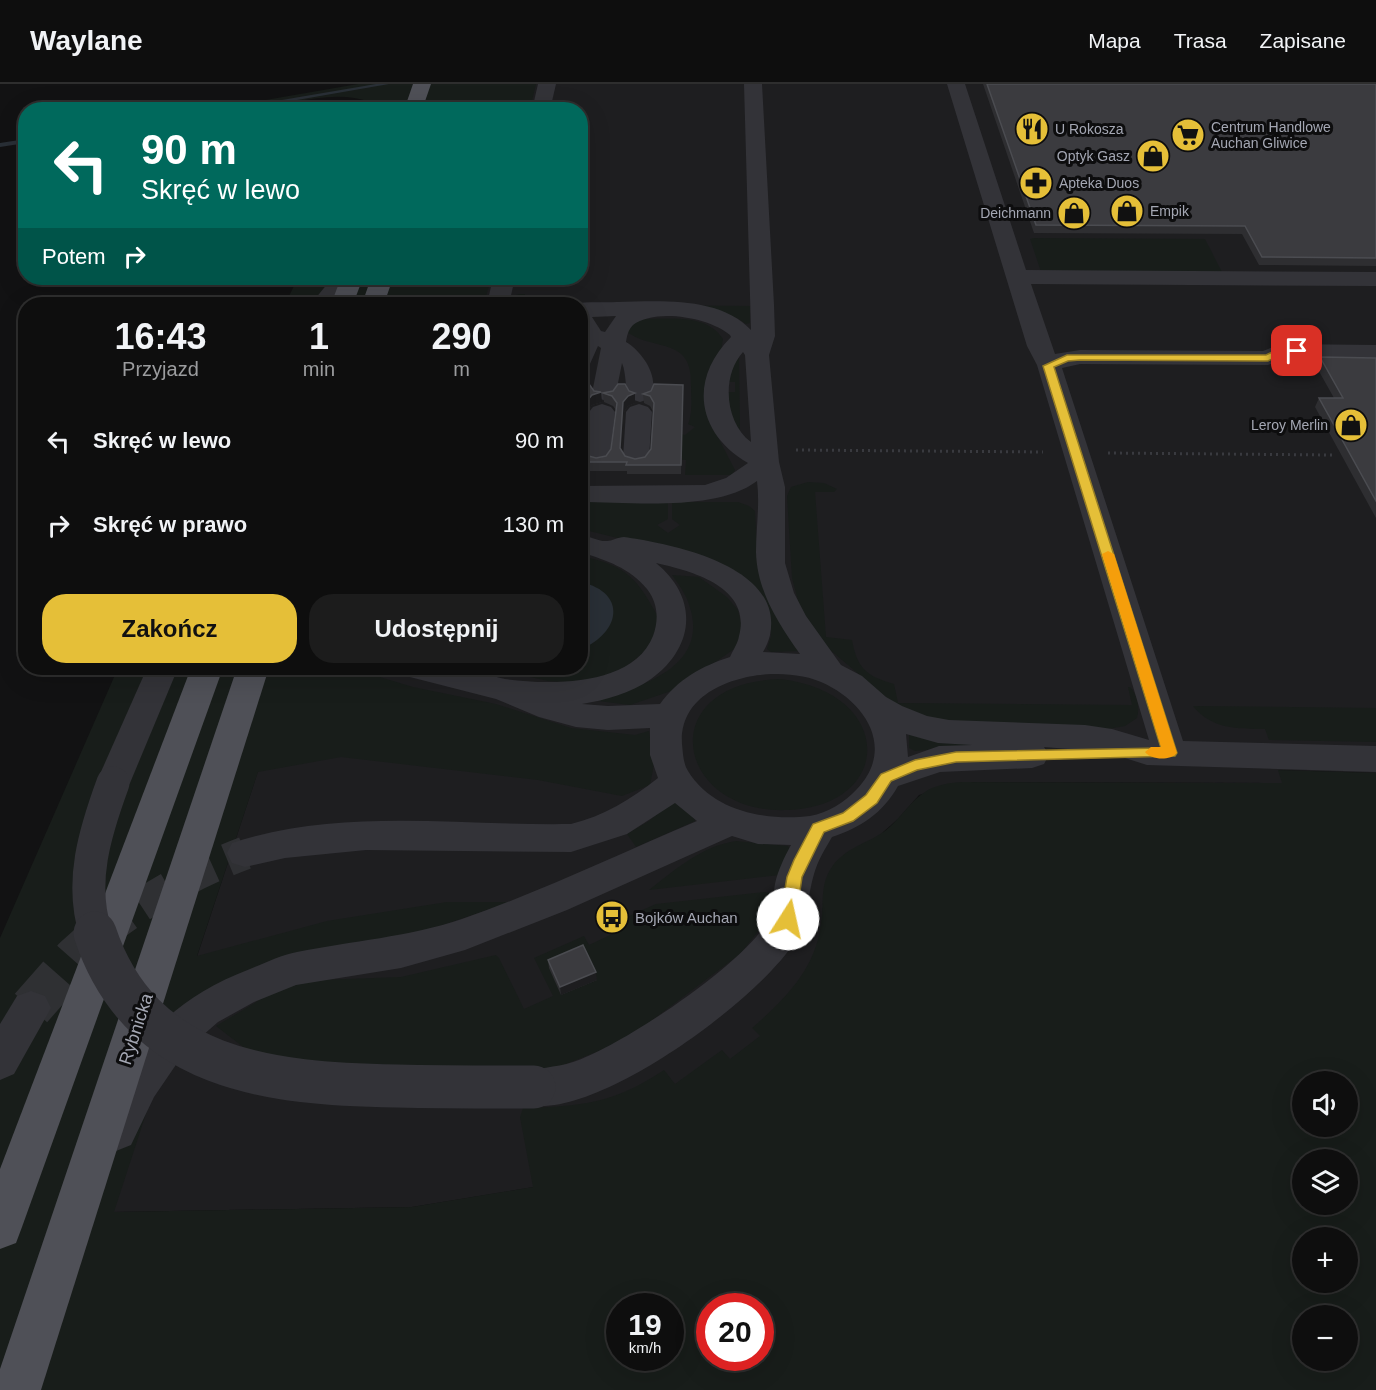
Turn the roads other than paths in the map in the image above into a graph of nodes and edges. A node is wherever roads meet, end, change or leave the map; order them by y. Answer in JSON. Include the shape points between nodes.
{"nodes":[{"id":1,"x":422,"y":84,"type":"edge"},
{"id":2,"x":547,"y":84,"type":"edge"},
{"id":3,"x":753,"y":84,"type":"edge"},
{"id":4,"x":956,"y":84,"type":"edge"},
{"id":5,"x":416,"y":102,"type":"edge"},
{"id":6,"x":543,"y":102,"type":"edge"},
{"id":7,"x":1017,"y":277,"type":"junction"},
{"id":8,"x":1376,"y":279,"type":"edge"},
{"id":9,"x":338,"y":285,"type":"edge"},
{"id":10,"x":328,"y":297,"type":"edge"},
{"id":11,"x":588,"y":310,"type":"edge"},
{"id":12,"x":663,"y":310,"type":"junction"},
{"id":13,"x":595,"y":332,"type":"edge"},
{"id":14,"x":588,"y":346,"type":"edge"},
{"id":15,"x":751,"y":346,"type":"junction"},
{"id":16,"x":1376,"y":352,"type":"edge"},
{"id":17,"x":1048,"y":366,"type":"junction"},
{"id":18,"x":766,"y":462,"type":"junction"},
{"id":19,"x":635,"y":476,"type":"junction"},
{"id":20,"x":592,"y":479,"type":"edge"},
{"id":21,"x":588,"y":543,"type":"edge"},
{"id":22,"x":588,"y":545,"type":"edge"},
{"id":23,"x":742,"y":666,"type":"junction"},
{"id":24,"x":830,"y":673,"type":"junction"},
{"id":25,"x":159,"y":675,"type":"edge"},
{"id":26,"x":204,"y":675,"type":"edge"},
{"id":27,"x":251,"y":675,"type":"edge"},
{"id":28,"x":445,"y":675,"type":"edge"},
{"id":29,"x":504,"y":690,"type":"junction"},
{"id":30,"x":876,"y":707,"type":"junction"},
{"id":31,"x":669,"y":715,"type":"junction"},
{"id":32,"x":1159,"y":752,"type":"junction"},
{"id":33,"x":1376,"y":759,"type":"edge"},
{"id":34,"x":886,"y":777,"type":"junction"},
{"id":35,"x":677,"y":782,"type":"junction"},
{"id":36,"x":729,"y":822,"type":"junction"},
{"id":37,"x":819,"y":828,"type":"junction"},
{"id":38,"x":246,"y":853,"type":"tunnel mouth"},
{"id":39,"x":31,"y":1008,"type":"tunnel mouth"},
{"id":40,"x":0,"y":1061,"type":"edge"},
{"id":41,"x":0,"y":1227,"type":"edge"},
{"id":42,"x":68,"y":1236,"type":"junction"},
{"id":43,"x":17,"y":1390,"type":"edge"}],
"edges":[{"from":1,"to":5,"type":"main road"},
{"from":2,"to":6,"type":"lane"},
{"from":3,"to":15,"type":"lane","via":[[763,336]]},
{"from":4,"to":7,"type":"lane"},
{"from":7,"to":8,"type":"lane"},
{"from":7,"to":17,"type":"lane"},
{"from":9,"to":10,"type":"lane"},
{"from":11,"to":12,"type":"lane"},
{"from":12,"to":13,"type":"lane","via":[[626,319],[617,329]]},
{"from":12,"to":15,"type":"lane","via":[[715,316],[731,324]]},
{"from":13,"to":14,"type":"lane"},
{"from":13,"to":19,"type":"lane","via":[[635,360],[641,379]]},
{"from":13,"to":20,"type":"lane","via":[[603,402]]},
{"from":15,"to":18,"type":"lane"},
{"from":15,"to":18,"type":"lane","via":[[728,355],[720,370],[719,415],[733,440]]},
{"from":16,"to":17,"type":"lane","via":[[1281,351],[1268,358],[1080,357]]},
{"from":17,"to":32,"type":"lane"},
{"from":18,"to":19,"type":"lane","via":[[721,490],[691,495]]},
{"from":18,"to":24,"type":"lane","via":[[771,476],[771,565],[775,579],[796,624]]},
{"from":19,"to":20,"type":"lane"},
{"from":21,"to":23,"type":"lane","via":[[690,561],[734,582],[747,594],[758,618],[754,644]]},
{"from":22,"to":29,"type":"lane","via":[[640,565],[660,584],[671,605],[672,626],[666,643],[637,674],[606,687],[561,694]]},
{"from":23,"to":24,"type":"lane","via":[[772,662]]},
{"from":23,"to":31,"type":"lane","via":[[702,681]]},
{"from":24,"to":30,"type":"lane","via":[[856,688]]},
{"from":25,"to":37,"type":"lane","bridge":true,"via":[[113,783],[91,851],[89,906],[99,946],[117,981],[148,1020],[165,1034],[222,1065],[274,1079],[333,1086],[534,1088],[583,1078],[636,1052],[760,960],[788,919],[795,877]]},
{"from":26,"to":41,"type":"main road"},
{"from":27,"to":42,"type":"main road","name":"Rybnicka"},
{"from":28,"to":29,"type":"lane"},
{"from":29,"to":31,"type":"lane","via":[[576,715]]},
{"from":30,"to":32,"type":"lane","via":[[906,722],[935,730],[1101,739]]},
{"from":30,"to":34,"type":"lane","via":[[888,729],[892,754]]},
{"from":31,"to":35,"type":"lane","via":[[666,758]]},
{"from":32,"to":33,"type":"lane"},
{"from":32,"to":34,"type":"lane","via":[[956,757]]},
{"from":34,"to":37,"type":"lane","via":[[872,799],[848,817]]},
{"from":35,"to":36,"type":"lane","via":[[698,805]]},
{"from":35,"to":38,"type":"lane","via":[[625,820],[599,832],[571,838],[346,836],[294,840]]},
{"from":36,"to":37,"type":"lane","via":[[758,830]]},
{"from":36,"to":42,"type":"lane","via":[[474,931],[401,952],[294,969],[240,990],[204,1010],[172,1037],[139,1084]]},
{"from":39,"to":40,"type":"lane"},
{"from":42,"to":43,"type":"main road","name":"Rybnicka"}]}
